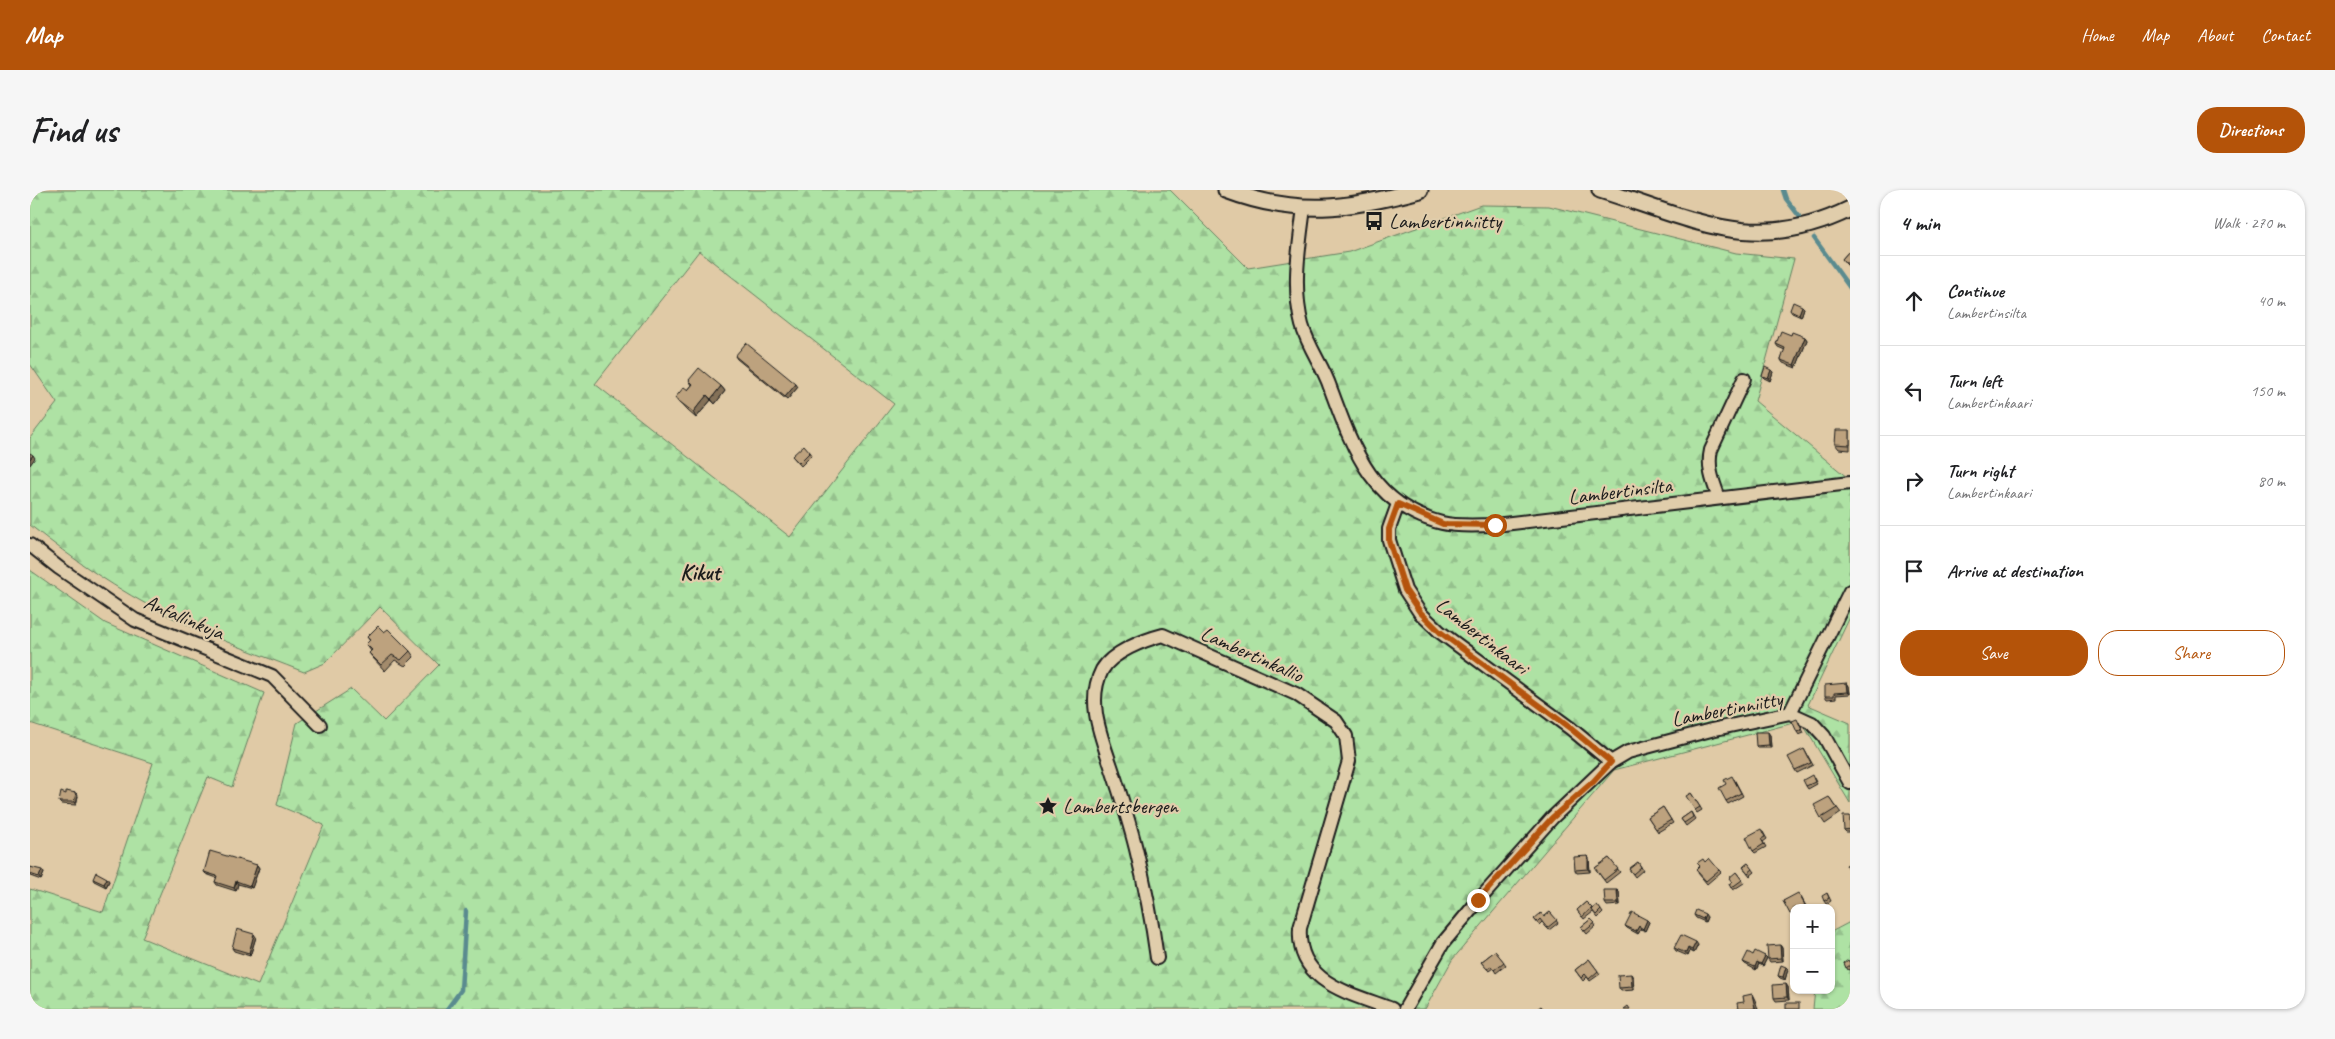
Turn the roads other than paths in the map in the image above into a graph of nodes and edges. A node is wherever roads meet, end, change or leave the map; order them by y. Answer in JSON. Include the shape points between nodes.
{"nodes":[{"id":1,"x":1226,"y":190,"type":"edge"},
{"id":2,"x":1420,"y":190,"type":"edge"},
{"id":3,"x":1600,"y":190,"type":"edge"},
{"id":4,"x":1304,"y":208,"type":"junction"},
{"id":5,"x":1850,"y":209,"type":"edge"},
{"id":6,"x":1744,"y":379,"type":"dead end"},
{"id":7,"x":1850,"y":483,"type":"edge"},
{"id":8,"x":1719,"y":498,"type":"junction"},
{"id":9,"x":1398,"y":504,"type":"junction"},
{"id":10,"x":30,"y":545,"type":"edge"},
{"id":11,"x":1850,"y":591,"type":"edge"},
{"id":12,"x":1790,"y":713,"type":"junction"},
{"id":13,"x":320,"y":725,"type":"dead end"},
{"id":14,"x":1611,"y":762,"type":"junction"},
{"id":15,"x":1850,"y":783,"type":"edge"},
{"id":16,"x":1157,"y":958,"type":"dead end"},
{"id":17,"x":1392,"y":1009,"type":"edge"},
{"id":18,"x":1405,"y":1009,"type":"edge"}],
"edges":[{"from":1,"to":4,"type":"street","via":[[1259,201]]},
{"from":2,"to":4,"type":"street","via":[[1359,204]]},
{"from":3,"to":5,"type":"street","via":[[1709,225],[1745,232],[1764,233],[1809,226]]},
{"from":4,"to":9,"type":"street","via":[[1296,293],[1302,326],[1329,382],[1349,439],[1374,482]]},
{"from":6,"to":8,"type":"street","via":[[1710,454],[1710,472]]},
{"from":7,"to":8,"type":"street","name":"Lambertinsilta"},
{"from":8,"to":9,"type":"street","name":"Lambertinsilta","via":[[1484,525],[1443,524]]},
{"from":9,"to":14,"type":"street","name":"Lambertinkaari","via":[[1389,529],[1389,540],[1405,590],[1420,612],[1440,632]]},
{"from":10,"to":13,"type":"street","name":"Anfallinkuja","via":[[135,620],[272,676]]},
{"from":11,"to":12,"type":"street"},
{"from":12,"to":14,"type":"street","name":"Lambertinniitty","via":[[1628,752]]},
{"from":12,"to":15,"type":"street","name":"Lambertinniitty","via":[[1812,723],[1824,736]]},
{"from":14,"to":18,"type":"street","via":[[1552,818],[1478,900],[1443,943]]},
{"from":16,"to":17,"type":"street","name":"Lambertinkallio","via":[[1136,848],[1098,732],[1095,692],[1102,669],[1120,653],[1143,640],[1163,635],[1296,694],[1336,721],[1346,736],[1349,761],[1300,928],[1299,945],[1309,966],[1323,981]]}]}
